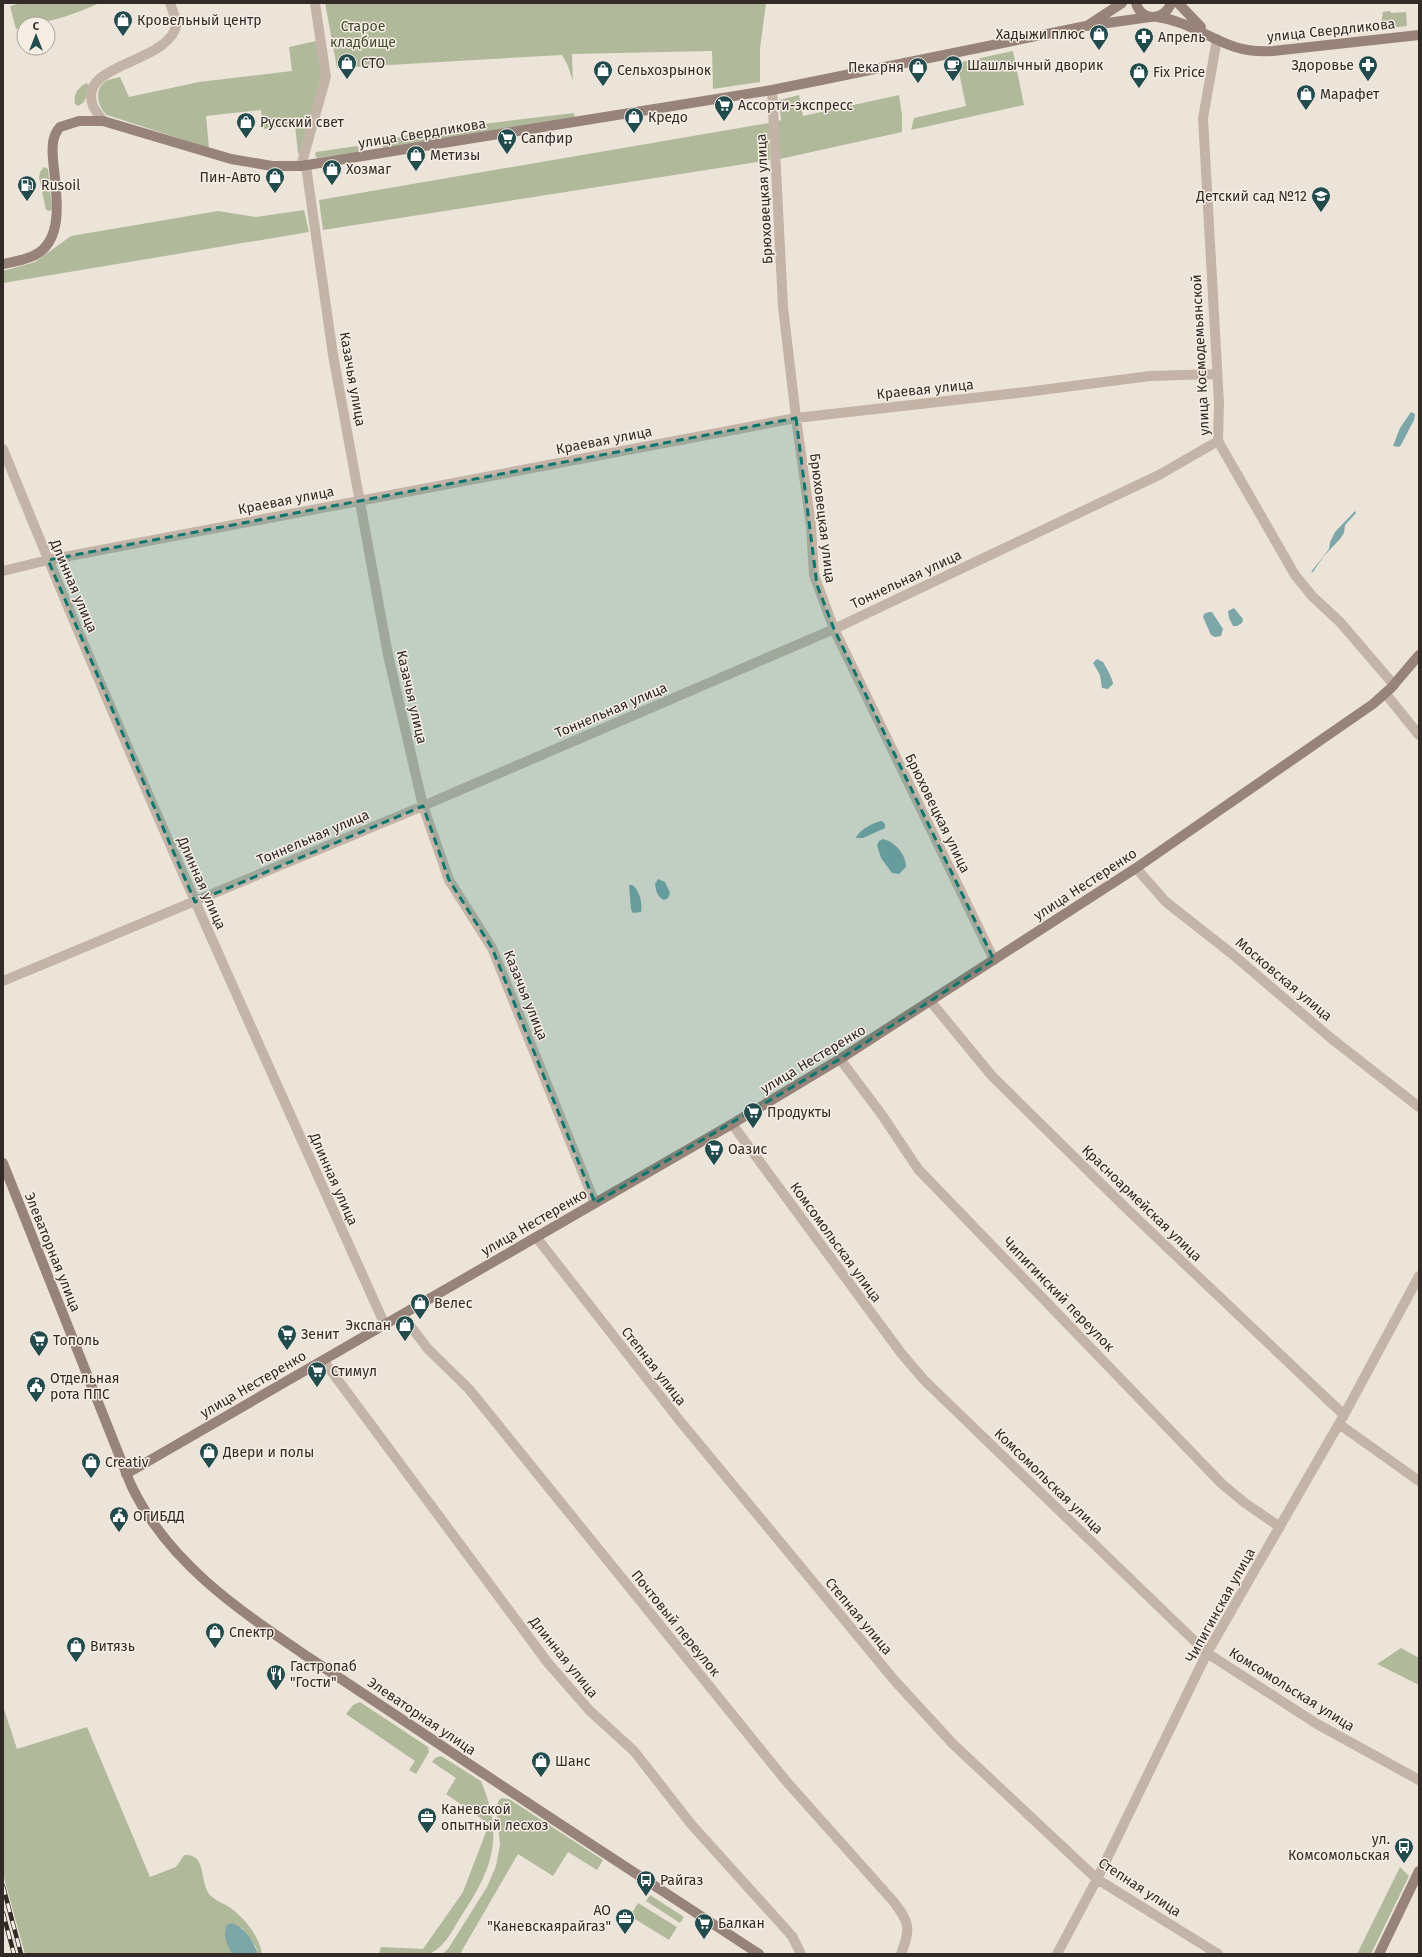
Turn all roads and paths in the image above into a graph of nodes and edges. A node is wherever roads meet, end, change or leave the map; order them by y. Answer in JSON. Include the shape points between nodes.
{"nodes":[{"id":1,"x":170,"y":3,"type":"edge"},
{"id":2,"x":315,"y":3,"type":"edge"},
{"id":3,"x":1122,"y":3,"type":"edge"},
{"id":4,"x":1136,"y":3,"type":"edge"},
{"id":5,"x":1171,"y":3,"type":"edge"},
{"id":6,"x":1178,"y":3,"type":"edge"},
{"id":7,"x":1153,"y":17,"type":"junction"},
{"id":8,"x":1086,"y":26,"type":"junction"},
{"id":9,"x":1419,"y":35,"type":"edge"},
{"id":10,"x":1212,"y":36,"type":"junction"},
{"id":11,"x":772,"y":90,"type":"junction"},
{"id":12,"x":103,"y":121,"type":"junction"},
{"id":13,"x":303,"y":166,"type":"junction"},
{"id":14,"x":3,"y":264,"type":"edge"},
{"id":15,"x":1216,"y":374,"type":"junction"},
{"id":16,"x":796,"y":418,"type":"junction"},
{"id":17,"x":1218,"y":441,"type":"junction"},
{"id":18,"x":3,"y":449,"type":"edge"},
{"id":19,"x":360,"y":500,"type":"junction"},
{"id":20,"x":48,"y":560,"type":"junction"},
{"id":21,"x":3,"y":571,"type":"edge"},
{"id":22,"x":834,"y":629,"type":"junction"},
{"id":23,"x":1419,"y":655,"type":"edge"},
{"id":24,"x":1394,"y":685,"type":"junction"},
{"id":25,"x":1385,"y":693,"type":"junction"},
{"id":26,"x":1419,"y":735,"type":"edge"},
{"id":27,"x":423,"y":806,"type":"junction"},
{"id":28,"x":1136,"y":868,"type":"junction"},
{"id":29,"x":194,"y":902,"type":"junction"},
{"id":30,"x":994,"y":960,"type":"junction"},
{"id":31,"x":3,"y":980,"type":"edge"},
{"id":32,"x":931,"y":1002,"type":"junction"},
{"id":33,"x":840,"y":1059,"type":"junction"},
{"id":34,"x":1419,"y":1107,"type":"edge"},
{"id":35,"x":732,"y":1124,"type":"junction"},
{"id":36,"x":3,"y":1163,"type":"edge"},
{"id":37,"x":595,"y":1203,"type":"junction"},
{"id":38,"x":536,"y":1237,"type":"junction"},
{"id":39,"x":1419,"y":1276,"type":"edge"},
{"id":40,"x":402,"y":1315,"type":"junction"},
{"id":41,"x":385,"y":1324,"type":"junction"},
{"id":42,"x":323,"y":1360,"type":"junction"},
{"id":43,"x":1341,"y":1420,"type":"junction"},
{"id":44,"x":126,"y":1474,"type":"junction"},
{"id":45,"x":1419,"y":1481,"type":"edge"},
{"id":46,"x":1280,"y":1527,"type":"junction"},
{"id":47,"x":1207,"y":1653,"type":"junction"},
{"id":48,"x":1419,"y":1780,"type":"edge"},
{"id":49,"x":1419,"y":1871,"type":"edge"},
{"id":50,"x":1097,"y":1879,"type":"junction"},
{"id":51,"x":753,"y":1952,"type":"edge"},
{"id":52,"x":801,"y":1954,"type":"edge"},
{"id":53,"x":901,"y":1954,"type":"edge"},
{"id":54,"x":1057,"y":1954,"type":"edge"},
{"id":55,"x":1218,"y":1954,"type":"edge"},
{"id":56,"x":1379,"y":1954,"type":"edge"}],
"edges":[{"from":1,"to":12,"type":"street","via":[[177,23],[169,39],[154,51],[102,76],[94,83],[92,105]]},
{"from":2,"to":13,"type":"street","via":[[326,77]]},
{"from":3,"to":8,"type":"street"},
{"from":4,"to":7,"type":"street","via":[[1141,12]]},
{"from":5,"to":7,"type":"street","via":[[1166,12]]},
{"from":6,"to":10,"type":"street"},
{"from":7,"to":8,"type":"street","name":"улица Свердликова"},
{"from":7,"to":10,"type":"street","name":"улица Свердликова","via":[[1184,23]]},
{"from":8,"to":11,"type":"street","name":"улица Свердликова"},
{"from":9,"to":10,"type":"street","name":"улица Свердликова","via":[[1268,51],[1244,49]]},
{"from":10,"to":15,"type":"street","name":"улица Космодемьянской","via":[[1203,118]]},
{"from":11,"to":13,"type":"street","name":"улица Свердликова"},
{"from":11,"to":16,"type":"street","name":"Брюховецкая улица","via":[[783,306]]},
{"from":12,"to":13,"type":"street","name":"улица Свердликова","via":[[232,159],[272,166]]},
{"from":12,"to":14,"type":"street","name":"улица Свердликова","via":[[79,121],[63,126],[56,132],[52,148],[57,218],[54,232],[44,249],[36,255]]},
{"from":13,"to":19,"type":"street","name":"Казачья улица","via":[[333,355]]},
{"from":15,"to":16,"type":"street","name":"Краевая улица","via":[[1150,376]]},
{"from":15,"to":17,"type":"street","name":"улица Космодемьянской"},
{"from":16,"to":19,"type":"street","name":"Краевая улица"},
{"from":16,"to":22,"type":"street","name":"Брюховецкая улица","via":[[811,520],[814,576]]},
{"from":17,"to":22,"type":"street","name":"Тоннельная улица","via":[[1159,475]]},
{"from":17,"to":24,"type":"street","name":"улица Космодемьянской","via":[[1301,585],[1340,622]]},
{"from":18,"to":20,"type":"street","name":"Длинная улица"},
{"from":19,"to":20,"type":"street","name":"Краевая улица"},
{"from":19,"to":27,"type":"street","name":"Казачья улица","via":[[388,655]]},
{"from":20,"to":21,"type":"street","name":"Краевая улица"},
{"from":20,"to":29,"type":"street","name":"Длинная улица"},
{"from":22,"to":27,"type":"street","name":"Тоннельная улица"},
{"from":22,"to":30,"type":"street","name":"Брюховецкая улица"},
{"from":23,"to":24,"type":"street","name":"улица Нестеренко"},
{"from":24,"to":25,"type":"street","name":"улица Нестеренко"},
{"from":25,"to":26,"type":"street"},
{"from":25,"to":28,"type":"street","name":"улица Нестеренко","via":[[1373,704]]},
{"from":27,"to":29,"type":"street","name":"Тоннельная улица"},
{"from":27,"to":37,"type":"street","name":"Казачья улица","via":[[450,880],[492,948]]},
{"from":28,"to":30,"type":"street","name":"улица Нестеренко"},
{"from":28,"to":34,"type":"street","name":"Московская улица","via":[[1166,902]]},
{"from":29,"to":31,"type":"street","name":"Тоннельная улица"},
{"from":29,"to":41,"type":"street","name":"Длинная улица"},
{"from":30,"to":32,"type":"street","name":"улица Нестеренко"},
{"from":32,"to":33,"type":"street","name":"улица Нестеренко"},
{"from":32,"to":43,"type":"street","name":"Красноармейская улица","via":[[992,1076]]},
{"from":33,"to":35,"type":"street","name":"улица Нестеренко"},
{"from":33,"to":46,"type":"street","name":"Чипигинский переулок","via":[[918,1169],[1222,1484]]},
{"from":35,"to":37,"type":"street","name":"улица Нестеренко"},
{"from":35,"to":47,"type":"street","name":"Комсомольская улица","via":[[901,1353],[924,1380]]},
{"from":36,"to":44,"type":"street","name":"Элеваторная улица"},
{"from":37,"to":38,"type":"street","name":"улица Нестеренко"},
{"from":38,"to":40,"type":"street","name":"улица Нестеренко"},
{"from":38,"to":50,"type":"street","name":"Степная улица","via":[[680,1421],[895,1681],[953,1744]]},
{"from":39,"to":43,"type":"street","name":"Чипигинская улица"},
{"from":40,"to":41,"type":"street","name":"улица Нестеренко"},
{"from":40,"to":53,"type":"street","name":"Почтовый переулок","via":[[428,1349],[469,1389],[786,1782],[893,1901],[905,1917],[909,1930]]},
{"from":41,"to":42,"type":"street","name":"улица Нестеренко"},
{"from":42,"to":44,"type":"street","name":"улица Нестеренко"},
{"from":42,"to":52,"type":"street","name":"Длинная улица","via":[[548,1663],[590,1711],[641,1759],[691,1824],[792,1936]]},
{"from":43,"to":45,"type":"street","name":"Красноармейская улица"},
{"from":43,"to":46,"type":"street","name":"Чипигинская улица"},
{"from":44,"to":51,"type":"street","name":"Элеваторная улица","via":[[143,1509],[172,1549],[206,1581],[261,1625]]},
{"from":46,"to":47,"type":"street","name":"Чипигинская улица"},
{"from":47,"to":48,"type":"street","name":"Комсомольская улица","via":[[1317,1724]]},
{"from":47,"to":50,"type":"street","name":"Чипигинская улица"},
{"from":49,"to":56,"type":"street"},
{"from":50,"to":54,"type":"street","name":"Чипигинская улица"},
{"from":50,"to":55,"type":"street","name":"Степная улица"}]}
